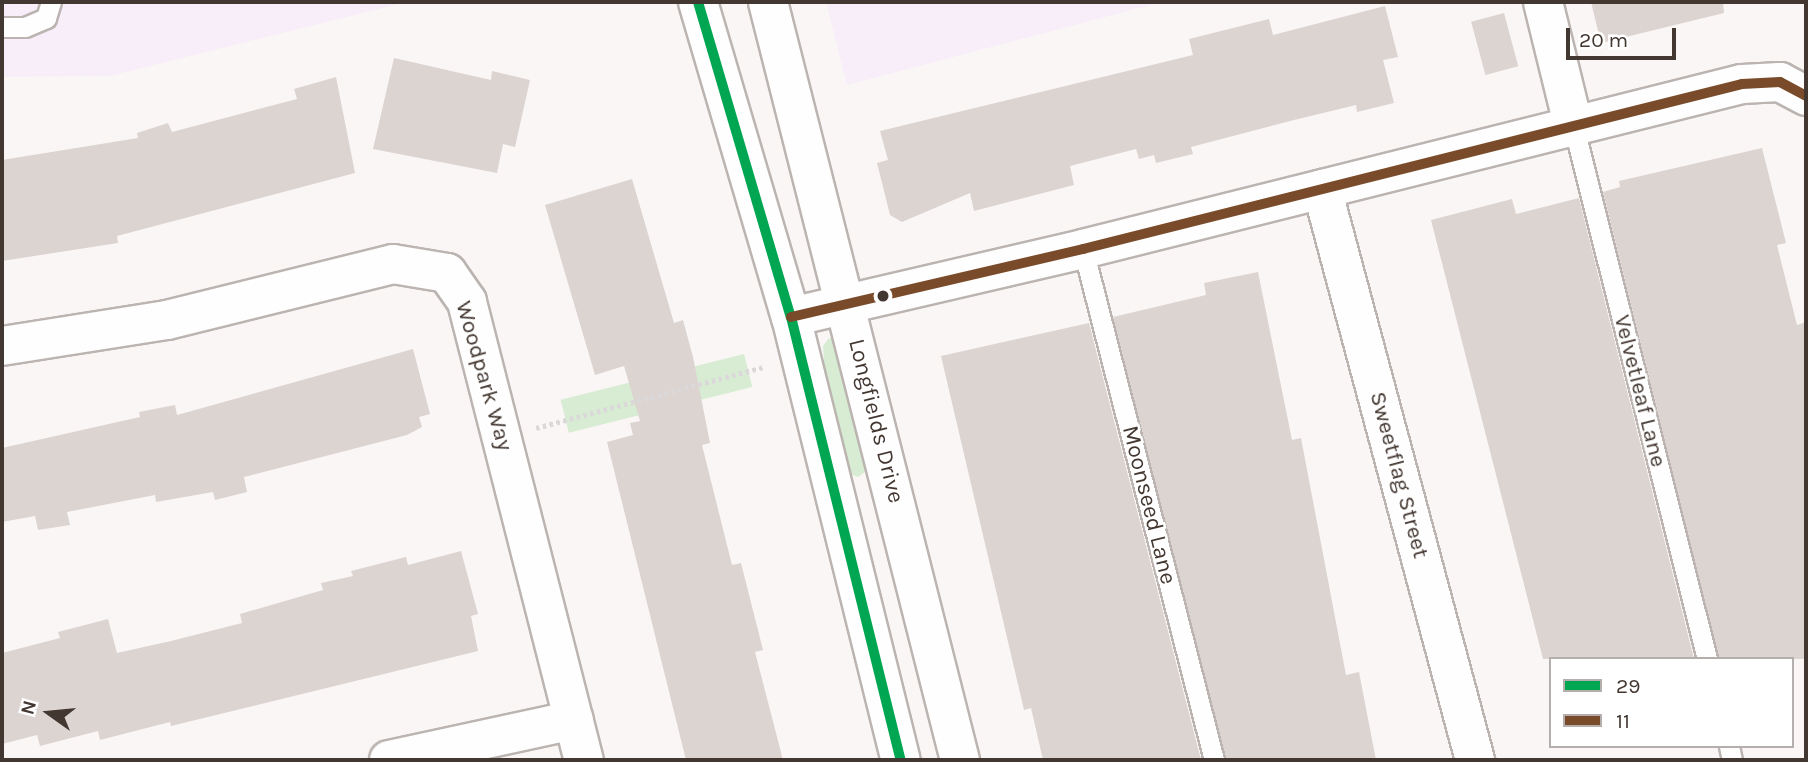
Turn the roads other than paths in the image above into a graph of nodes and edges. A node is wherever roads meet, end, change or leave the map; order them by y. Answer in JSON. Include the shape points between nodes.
{"nodes":[{"id":1,"x":51,"y":2,"type":"edge"},
{"id":2,"x":698,"y":2,"type":"edge"},
{"id":3,"x":768,"y":2,"type":"edge"},
{"id":4,"x":1543,"y":2,"type":"edge"},
{"id":5,"x":2,"y":27,"type":"edge"},
{"id":6,"x":1806,"y":96,"type":"edge"},
{"id":7,"x":1573,"y":124,"type":"junction"},
{"id":8,"x":1322,"y":189,"type":"junction"},
{"id":9,"x":1083,"y":249,"type":"junction"},
{"id":10,"x":847,"y":304,"type":"junction"},
{"id":11,"x":791,"y":317,"type":"junction"},
{"id":12,"x":2,"y":346,"type":"edge"},
{"id":13,"x":1706,"y":657,"type":"edge"},
{"id":14,"x":574,"y":720,"type":"junction"},
{"id":15,"x":389,"y":760,"type":"edge"},
{"id":16,"x":584,"y":760,"type":"edge"},
{"id":17,"x":901,"y":760,"type":"edge"},
{"id":18,"x":960,"y":760,"type":"edge"},
{"id":19,"x":1214,"y":760,"type":"edge"},
{"id":20,"x":1475,"y":760,"type":"edge"}],
"edges":[{"from":1,"to":5,"type":"lane","via":[[46,18],[25,27]]},
{"from":2,"to":11,"type":"street"},
{"from":3,"to":10,"type":"street","name":"Longfields Drive"},
{"from":4,"to":7,"type":"street"},
{"from":6,"to":7,"type":"street","via":[[1780,82],[1742,84]]},
{"from":7,"to":8,"type":"street"},
{"from":7,"to":13,"type":"lane","name":"Velvetleaf Lane"},
{"from":8,"to":9,"type":"street"},
{"from":8,"to":20,"type":"street","name":"Sweetflag Street"},
{"from":9,"to":10,"type":"street"},
{"from":9,"to":19,"type":"lane","name":"Moonseed Lane"},
{"from":10,"to":11,"type":"street"},
{"from":10,"to":18,"type":"street","name":"Longfields Drive"},
{"from":11,"to":17,"type":"street"},
{"from":12,"to":14,"type":"street","name":"Woodpark Way","via":[[167,320],[393,264],[447,273],[467,302]]},
{"from":14,"to":15,"type":"street"},
{"from":14,"to":16,"type":"street","name":"Woodpark Way"}]}
